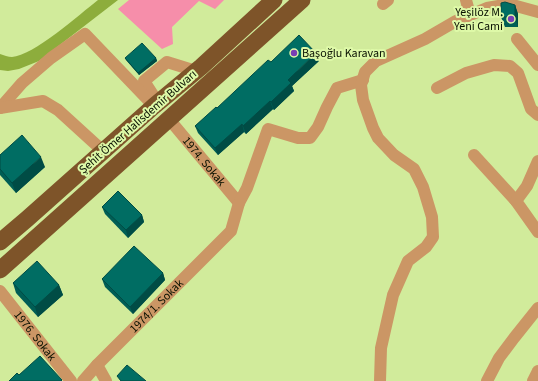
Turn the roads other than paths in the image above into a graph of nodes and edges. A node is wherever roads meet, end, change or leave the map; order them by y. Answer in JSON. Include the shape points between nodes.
{"nodes":[{"id":1,"x":274,"y":0,"type":"edge"},
{"id":2,"x":302,"y":0,"type":"edge"},
{"id":3,"x":466,"y":0,"type":"edge"},
{"id":4,"x":538,"y":12,"type":"edge"},
{"id":5,"x":470,"y":15,"type":"junction"},
{"id":6,"x":517,"y":39,"type":"dead end"},
{"id":7,"x":538,"y":65,"type":"edge"},
{"id":8,"x":196,"y":71,"type":"junction"},
{"id":9,"x":363,"y":80,"type":"junction"},
{"id":10,"x":437,"y":88,"type":"dead end"},
{"id":11,"x":156,"y":104,"type":"junction"},
{"id":12,"x":0,"y":108,"type":"edge"},
{"id":13,"x":538,"y":115,"type":"edge"},
{"id":14,"x":169,"y":119,"type":"junction"},
{"id":15,"x":103,"y":151,"type":"junction"},
{"id":16,"x":474,"y":155,"type":"dead end"},
{"id":17,"x":538,"y":161,"type":"edge"},
{"id":18,"x":516,"y":201,"type":"junction"},
{"id":19,"x":239,"y":203,"type":"junction"},
{"id":20,"x":27,"y":219,"type":"junction"},
{"id":21,"x":50,"y":225,"type":"junction"},
{"id":22,"x":538,"y":232,"type":"edge"},
{"id":23,"x":0,"y":236,"type":"edge"},
{"id":24,"x":0,"y":242,"type":"edge"},
{"id":25,"x":0,"y":270,"type":"edge"},
{"id":26,"x":0,"y":282,"type":"edge"},
{"id":27,"x":0,"y":291,"type":"edge"},
{"id":28,"x":538,"y":308,"type":"edge"},
{"id":29,"x":97,"y":365,"type":"junction"},
{"id":30,"x":538,"y":371,"type":"edge"},
{"id":31,"x":71,"y":381,"type":"edge"},
{"id":32,"x":83,"y":381,"type":"edge"},
{"id":33,"x":106,"y":381,"type":"edge"},
{"id":34,"x":380,"y":381,"type":"edge"},
{"id":35,"x":487,"y":381,"type":"edge"},
{"id":36,"x":533,"y":381,"type":"edge"}],
"edges":[{"from":1,"to":8,"type":"highway","name":"Şehit Ömer Halisdemir Bulvarı"},
{"from":2,"to":14,"type":"highway","name":"Şehit Ömer Halisdemir Bulvarı"},
{"from":3,"to":5,"type":"street"},
{"from":4,"to":5,"type":"street","via":[[509,4],[487,8]]},
{"from":5,"to":9,"type":"street","via":[[376,61],[365,72]]},
{"from":6,"to":7,"type":"street"},
{"from":8,"to":11,"type":"highway","name":"Şehit Ömer Halisdemir Bulvarı"},
{"from":8,"to":11,"type":"street","via":[[167,62],[144,80]]},
{"from":9,"to":19,"type":"street","via":[[337,88],[310,138],[298,138],[268,129]]},
{"from":9,"to":34,"type":"street","via":[[362,100],[378,138],[394,155],[414,168],[432,217],[433,237],[426,247],[408,261],[393,295],[382,348]]},
{"from":10,"to":13,"type":"street","via":[[466,73],[494,65],[510,66],[518,73],[531,109]]},
{"from":11,"to":12,"type":"street","via":[[85,34],[22,83]]},
{"from":11,"to":15,"type":"highway","name":"Şehit Ömer Halisdemir Bulvarı"},
{"from":12,"to":15,"type":"street","via":[[43,101],[58,110]]},
{"from":14,"to":19,"type":"street","name":"1974. Sokak"},
{"from":14,"to":21,"type":"highway","name":"Şehit Ömer Halisdemir Bulvarı"},
{"from":15,"to":20,"type":"highway","name":"Şehit Ömer Halisdemir Bulvarı"},
{"from":16,"to":18,"type":"street"},
{"from":17,"to":18,"type":"street","via":[[527,186]]},
{"from":18,"to":22,"type":"street"},
{"from":19,"to":29,"type":"street","name":"1974/1. Sokak","via":[[231,231]]},
{"from":20,"to":23,"type":"highway"},
{"from":20,"to":24,"type":"highway","name":"Şehit Ömer Halisdemir Bulvarı"},
{"from":21,"to":25,"type":"highway","name":"Şehit Ömer Halisdemir Bulvarı"},
{"from":21,"to":26,"type":"highway","name":"Şehit Ömer Halisdemir Bulvarı"},
{"from":27,"to":31,"type":"street","name":"1976. Sokak"},
{"from":28,"to":35,"type":"street","via":[[499,358]]},
{"from":29,"to":32,"type":"street","name":"1974/1. Sokak"},
{"from":29,"to":33,"type":"street"},
{"from":30,"to":36,"type":"street"}]}
